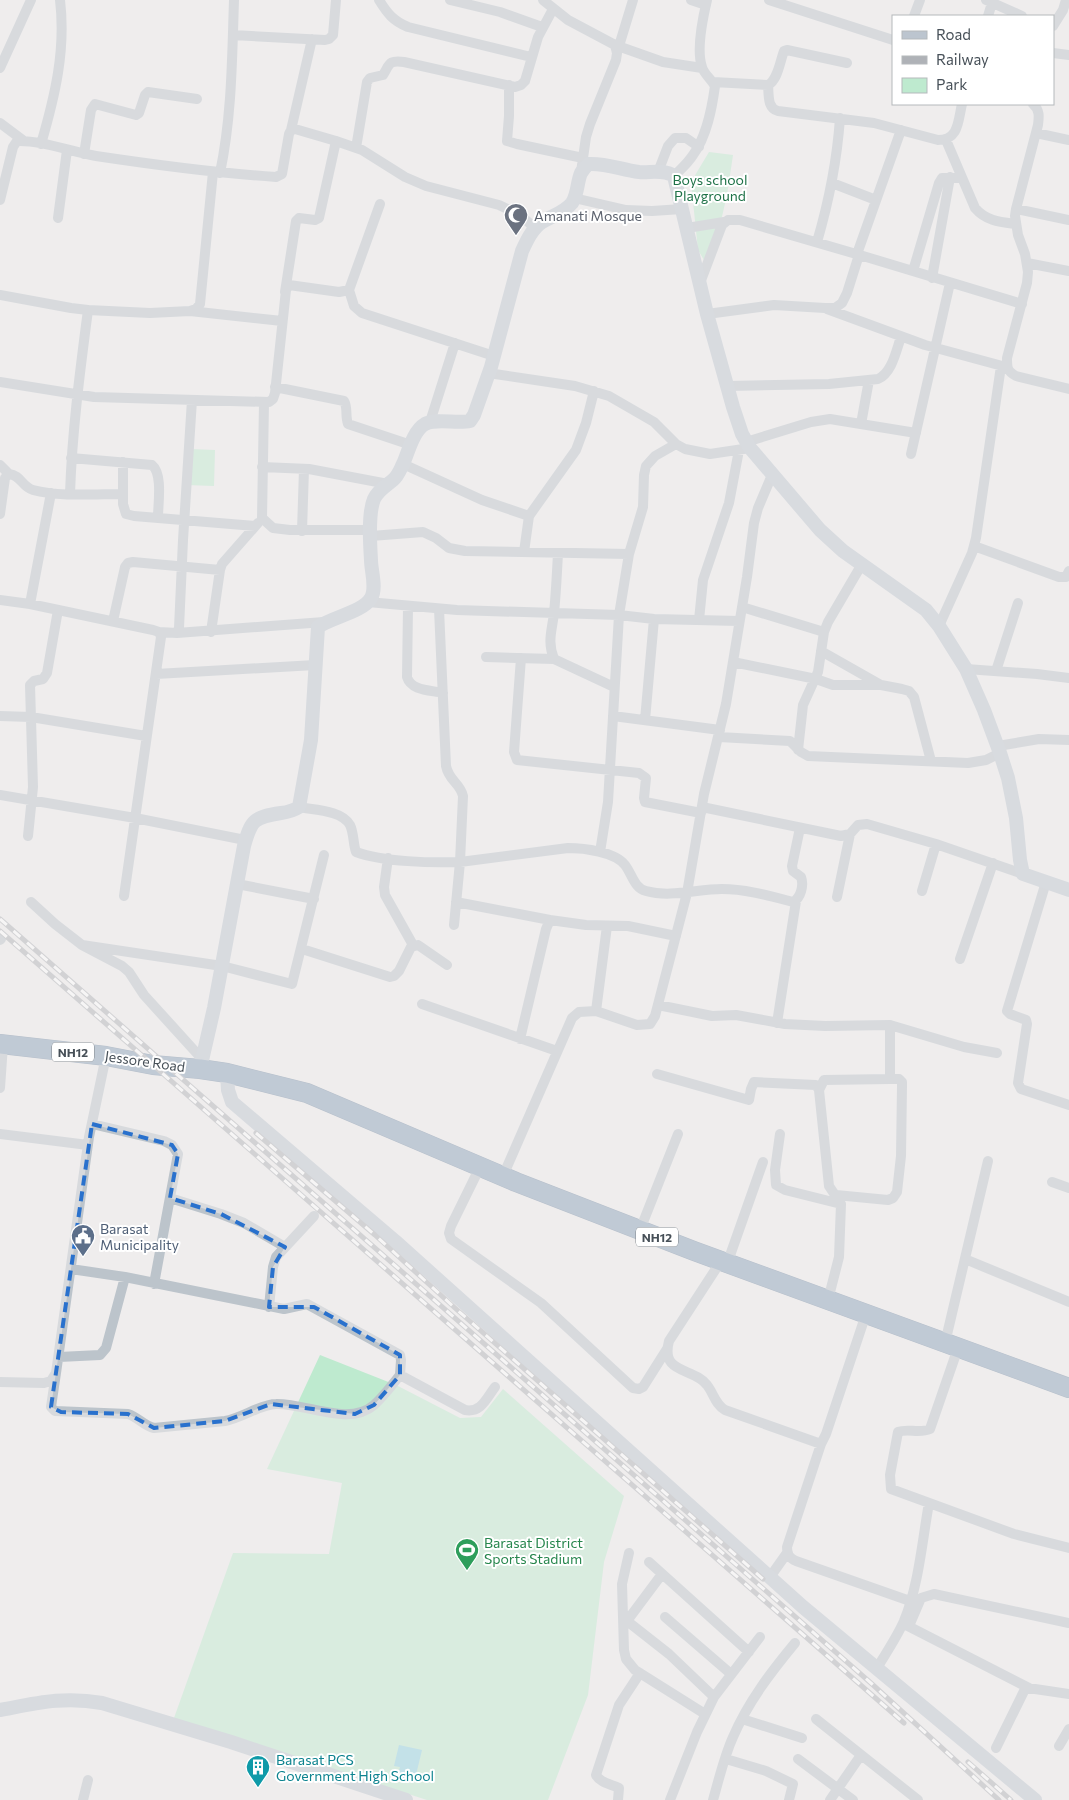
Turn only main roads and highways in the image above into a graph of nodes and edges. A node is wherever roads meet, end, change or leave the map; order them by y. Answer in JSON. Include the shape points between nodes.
{"nodes":[{"id":1,"x":5,"y":1045,"type":"edge"},
{"id":2,"x":1069,"y":1388,"type":"edge"}],
"edges":[{"from":1,"to":2,"type":"highway","name":"Jessore Road","number":"NH12","via":[[106,1056],[153,1065],[201,1064],[307,1093],[640,1230]]}]}
